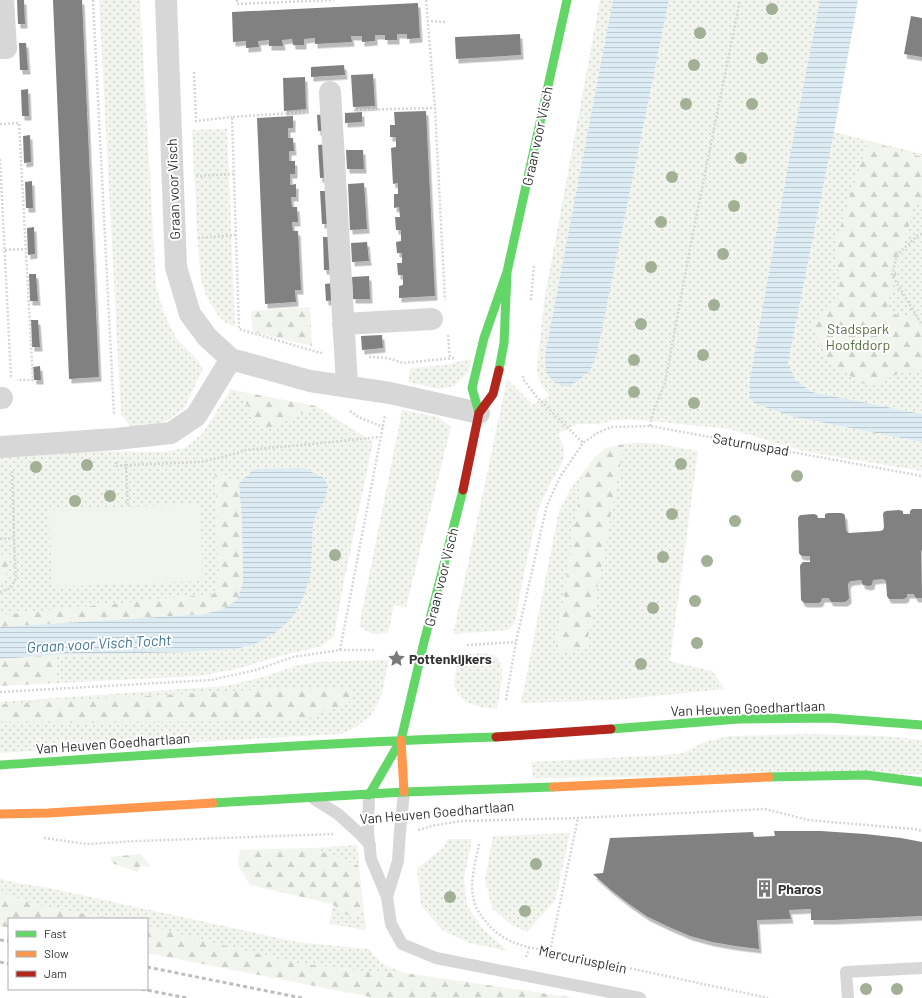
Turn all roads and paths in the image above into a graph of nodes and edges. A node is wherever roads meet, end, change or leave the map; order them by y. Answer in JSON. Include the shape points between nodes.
{"nodes":[{"id":1,"x":3,"y":0,"type":"edge"},
{"id":2,"x":93,"y":0,"type":"edge"},
{"id":3,"x":166,"y":0,"type":"edge"},
{"id":4,"x":237,"y":0,"type":"edge"},
{"id":5,"x":334,"y":0,"type":"edge"},
{"id":6,"x":426,"y":0,"type":"edge"},
{"id":7,"x":567,"y":0,"type":"edge"},
{"id":8,"x":740,"y":0,"type":"edge"},
{"id":9,"x":427,"y":22,"type":"junction"},
{"id":10,"x":445,"y":22,"type":"dead end"},
{"id":11,"x":0,"y":48,"type":"edge"},
{"id":12,"x":194,"y":68,"type":"dead end"},
{"id":13,"x":330,"y":101,"type":"junction"},
{"id":14,"x":435,"y":108,"type":"junction"},
{"id":15,"x":232,"y":117,"type":"junction"},
{"id":16,"x":0,"y":124,"type":"edge"},
{"id":17,"x":0,"y":159,"type":"edge"},
{"id":18,"x":234,"y":174,"type":"junction"},
{"id":19,"x":173,"y":177,"type":"junction"},
{"id":20,"x":922,"y":234,"type":"edge"},
{"id":21,"x":236,"y":236,"type":"junction"},
{"id":22,"x":175,"y":239,"type":"junction"},
{"id":23,"x":26,"y":249,"type":"junction"},
{"id":24,"x":5,"y":250,"type":"junction"},
{"id":25,"x":507,"y":272,"type":"junction"},
{"id":26,"x":441,"y":318,"type":"junction"},
{"id":27,"x":343,"y":324,"type":"junction"},
{"id":28,"x":922,"y":325,"type":"edge"},
{"id":29,"x":346,"y":356,"type":"junction"},
{"id":30,"x":231,"y":359,"type":"junction"},
{"id":31,"x":450,"y":359,"type":"dead end"},
{"id":32,"x":522,"y":373,"type":"dead end"},
{"id":33,"x":347,"y":386,"type":"junction"},
{"id":34,"x":390,"y":393,"type":"junction"},
{"id":35,"x":479,"y":413,"type":"junction"},
{"id":36,"x":650,"y":426,"type":"junction"},
{"id":37,"x":380,"y":437,"type":"junction"},
{"id":38,"x":116,"y":439,"type":"junction"},
{"id":39,"x":583,"y":444,"type":"junction"},
{"id":40,"x":6,"y":447,"type":"edge"},
{"id":41,"x":126,"y":465,"type":"junction"},
{"id":42,"x":922,"y":476,"type":"edge"},
{"id":43,"x":128,"y":507,"type":"dead end"},
{"id":44,"x":0,"y":538,"type":"edge"},
{"id":45,"x":14,"y":538,"type":"junction"},
{"id":46,"x":0,"y":592,"type":"edge"},
{"id":47,"x":516,"y":642,"type":"junction"},
{"id":48,"x":467,"y":645,"type":"dead end"},
{"id":49,"x":340,"y":650,"type":"junction"},
{"id":50,"x":376,"y":650,"type":"dead end"},
{"id":51,"x":0,"y":692,"type":"edge"},
{"id":52,"x":506,"y":700,"type":"dead end"},
{"id":53,"x":922,"y":725,"type":"edge"},
{"id":54,"x":400,"y":740,"type":"junction"},
{"id":55,"x":0,"y":765,"type":"edge"},
{"id":56,"x":922,"y":782,"type":"edge"},
{"id":57,"x":404,"y":792,"type":"junction"},
{"id":58,"x":369,"y":795,"type":"junction"},
{"id":59,"x":311,"y":797,"type":"junction"},
{"id":60,"x":0,"y":814,"type":"edge"},
{"id":61,"x":578,"y":818,"type":"junction"},
{"id":62,"x":400,"y":831,"type":"junction"},
{"id":63,"x":922,"y":831,"type":"edge"},
{"id":64,"x":359,"y":833,"type":"junction"},
{"id":65,"x":40,"y":838,"type":"dead end"},
{"id":66,"x":479,"y":844,"type":"dead end"},
{"id":67,"x":370,"y":845,"type":"junction"},
{"id":68,"x":387,"y":897,"type":"junction"},
{"id":69,"x":550,"y":952,"type":"junction"},
{"id":70,"x":922,"y":968,"type":"edge"},
{"id":71,"x":640,"y":998,"type":"edge"},
{"id":72,"x":767,"y":998,"type":"edge"},
{"id":73,"x":848,"y":998,"type":"edge"}],
"edges":[{"from":1,"to":11,"type":"street","via":[[6,48]]},
{"from":2,"to":38,"type":"path"},
{"from":3,"to":19,"type":"street","name":"Graan voor Visch"},
{"from":4,"to":5,"type":"path","via":[[237,4]]},
{"from":6,"to":9,"type":"path"},
{"from":7,"to":25,"type":"main road","name":"Graan voor Visch"},
{"from":8,"to":36,"type":"path","via":[[665,383]]},
{"from":9,"to":10,"type":"path"},
{"from":9,"to":14,"type":"path"},
{"from":12,"to":15,"type":"path","via":[[196,121]]},
{"from":13,"to":14,"type":"path"},
{"from":13,"to":15,"type":"path"},
{"from":13,"to":27,"type":"street"},
{"from":14,"to":26,"type":"path"},
{"from":15,"to":18,"type":"path"},
{"from":16,"to":23,"type":"path","via":[[19,123]]},
{"from":17,"to":24,"type":"path"},
{"from":18,"to":19,"type":"path"},
{"from":18,"to":21,"type":"path"},
{"from":19,"to":22,"type":"street","name":"Graan voor Visch"},
{"from":20,"to":28,"type":"path","via":[[897,255],[892,275]]},
{"from":21,"to":22,"type":"path"},
{"from":21,"to":29,"type":"path","via":[[239,329],[317,352]]},
{"from":22,"to":30,"type":"street","name":"Graan voor Visch","via":[[176,267],[190,314],[207,338]]},
{"from":23,"to":24,"type":"path"},
{"from":23,"to":24,"type":"path","via":[[33,380],[11,380]]},
{"from":25,"to":35,"type":"main road","name":"Graan voor Visch","via":[[501,362],[493,394]]},
{"from":25,"to":35,"type":"main road","name":"Graan voor Visch","via":[[484,338],[472,388]]},
{"from":26,"to":27,"type":"street"},
{"from":26,"to":31,"type":"path"},
{"from":27,"to":29,"type":"street"},
{"from":29,"to":33,"type":"street"},
{"from":29,"to":34,"type":"path","via":[[388,358],[403,363],[395,372]]},
{"from":30,"to":33,"type":"street","name":"Graan voor Visch","via":[[310,380]]},
{"from":30,"to":38,"type":"street","via":[[196,416],[171,433]]},
{"from":32,"to":39,"type":"path","via":[[523,379],[536,396]]},
{"from":33,"to":34,"type":"street","name":"Graan voor Visch"},
{"from":34,"to":35,"type":"street","name":"Graan voor Visch"},
{"from":34,"to":37,"type":"path"},
{"from":35,"to":54,"type":"main road","name":"Graan voor Visch","via":[[464,488]]},
{"from":36,"to":39,"type":"path","name":"Saturnuspad","via":[[612,428],[598,432]]},
{"from":36,"to":42,"type":"path","name":"Saturnuspad"},
{"from":37,"to":41,"type":"path","via":[[246,450],[200,462]]},
{"from":37,"to":49,"type":"path"},
{"from":38,"to":40,"type":"street"},
{"from":38,"to":41,"type":"path","via":[[116,466]]},
{"from":39,"to":47,"type":"path","via":[[560,477],[547,505]]},
{"from":40,"to":45,"type":"path"},
{"from":41,"to":43,"type":"path"},
{"from":44,"to":45,"type":"path"},
{"from":45,"to":46,"type":"path","via":[[16,578],[11,588]]},
{"from":47,"to":48,"type":"path"},
{"from":47,"to":52,"type":"path"},
{"from":49,"to":50,"type":"path"},
{"from":49,"to":51,"type":"path","via":[[293,657],[256,670],[211,680]]},
{"from":53,"to":54,"type":"main road","name":"Van Heuven Goedhartlaan","via":[[829,718],[739,719],[500,737]]},
{"from":54,"to":55,"type":"main road","name":"Van Heuven Goedhartlaan"},
{"from":54,"to":57,"type":"main road","name":"Graan voor Visch"},
{"from":54,"to":58,"type":"main road","name":"Graan voor Visch"},
{"from":56,"to":57,"type":"main road","name":"Van Heuven Goedhartlaan","via":[[866,775]]},
{"from":57,"to":58,"type":"main road","name":"Van Heuven Goedhartlaan"},
{"from":57,"to":62,"type":"lane","name":"Mercuriusplein"},
{"from":58,"to":59,"type":"main road","name":"Van Heuven Goedhartlaan"},
{"from":58,"to":67,"type":"lane","name":"Mercuriusplein"},
{"from":59,"to":60,"type":"main road","name":"Van Heuven Goedhartlaan"},
{"from":59,"to":64,"type":"lane","via":[[338,814]]},
{"from":61,"to":62,"type":"path","name":"Van Heuven Goedhartlaan","via":[[462,821]]},
{"from":61,"to":63,"type":"path","name":"Van Heuven Goedhartlaan","via":[[764,809],[808,820]]},
{"from":61,"to":69,"type":"path"},
{"from":62,"to":68,"type":"lane","name":"Mercuriusplein","via":[[398,861]]},
{"from":64,"to":65,"type":"path","name":"Van Heuven Goedhartlaan","via":[[86,844]]},
{"from":64,"to":67,"type":"lane"},
{"from":66,"to":69,"type":"path","name":"Mercuriusplein","via":[[473,896],[479,912],[489,927],[502,937],[529,948]]},
{"from":67,"to":68,"type":"lane","name":"Mercuriusplein","via":[[371,858]]},
{"from":68,"to":71,"type":"lane","name":"Mercuriusplein","via":[[391,924],[402,944],[436,958]]},
{"from":69,"to":72,"type":"path","name":"Mercuriusplein"},
{"from":70,"to":73,"type":"lane","via":[[846,972]]}]}
